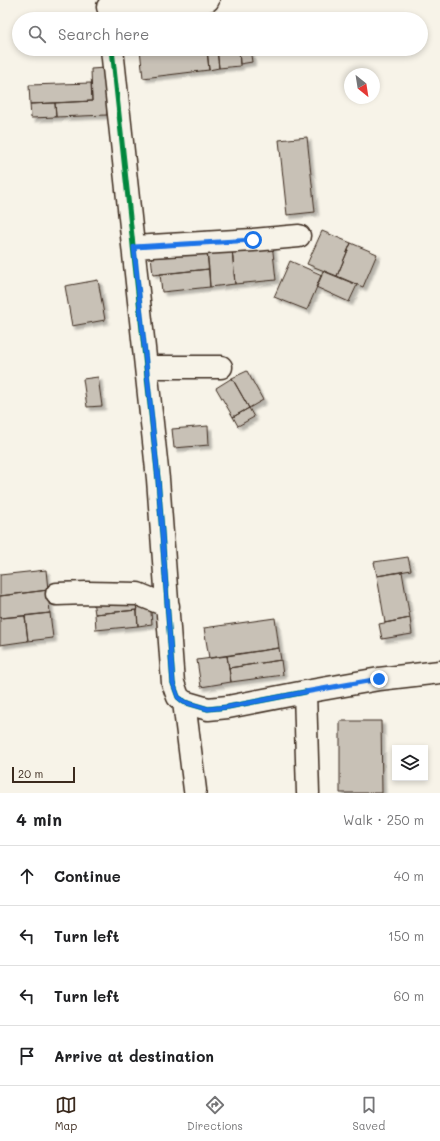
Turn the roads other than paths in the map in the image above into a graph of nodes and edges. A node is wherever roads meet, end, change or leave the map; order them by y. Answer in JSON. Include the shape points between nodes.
{"nodes":[{"id":1,"x":208,"y":0,"type":"edge"},
{"id":2,"x":108,"y":9,"type":"edge"},
{"id":3,"x":113,"y":56,"type":"edge"},
{"id":4,"x":299,"y":236,"type":"dead end"},
{"id":5,"x":134,"y":247,"type":"junction"},
{"id":6,"x":221,"y":367,"type":"dead end"},
{"id":7,"x":146,"y":368,"type":"junction"},
{"id":8,"x":57,"y":594,"type":"dead end"},
{"id":9,"x":168,"y":606,"type":"junction"},
{"id":10,"x":440,"y":672,"type":"edge"},
{"id":11,"x":305,"y":692,"type":"junction"},
{"id":12,"x":184,"y":702,"type":"junction"},
{"id":13,"x":196,"y":790,"type":"dead end"},
{"id":14,"x":308,"y":793,"type":"edge"}],
"edges":[{"from":1,"to":2,"type":"street"},
{"from":3,"to":5,"type":"street"},
{"from":4,"to":5,"type":"street"},
{"from":5,"to":7,"type":"street"},
{"from":6,"to":7,"type":"street"},
{"from":7,"to":9,"type":"street"},
{"from":8,"to":9,"type":"street","via":[[138,594]]},
{"from":9,"to":12,"type":"street","via":[[173,683],[178,697]]},
{"from":10,"to":11,"type":"street","via":[[379,679]]},
{"from":11,"to":12,"type":"street","via":[[208,709]]},
{"from":11,"to":14,"type":"street"},
{"from":12,"to":13,"type":"street"}]}
